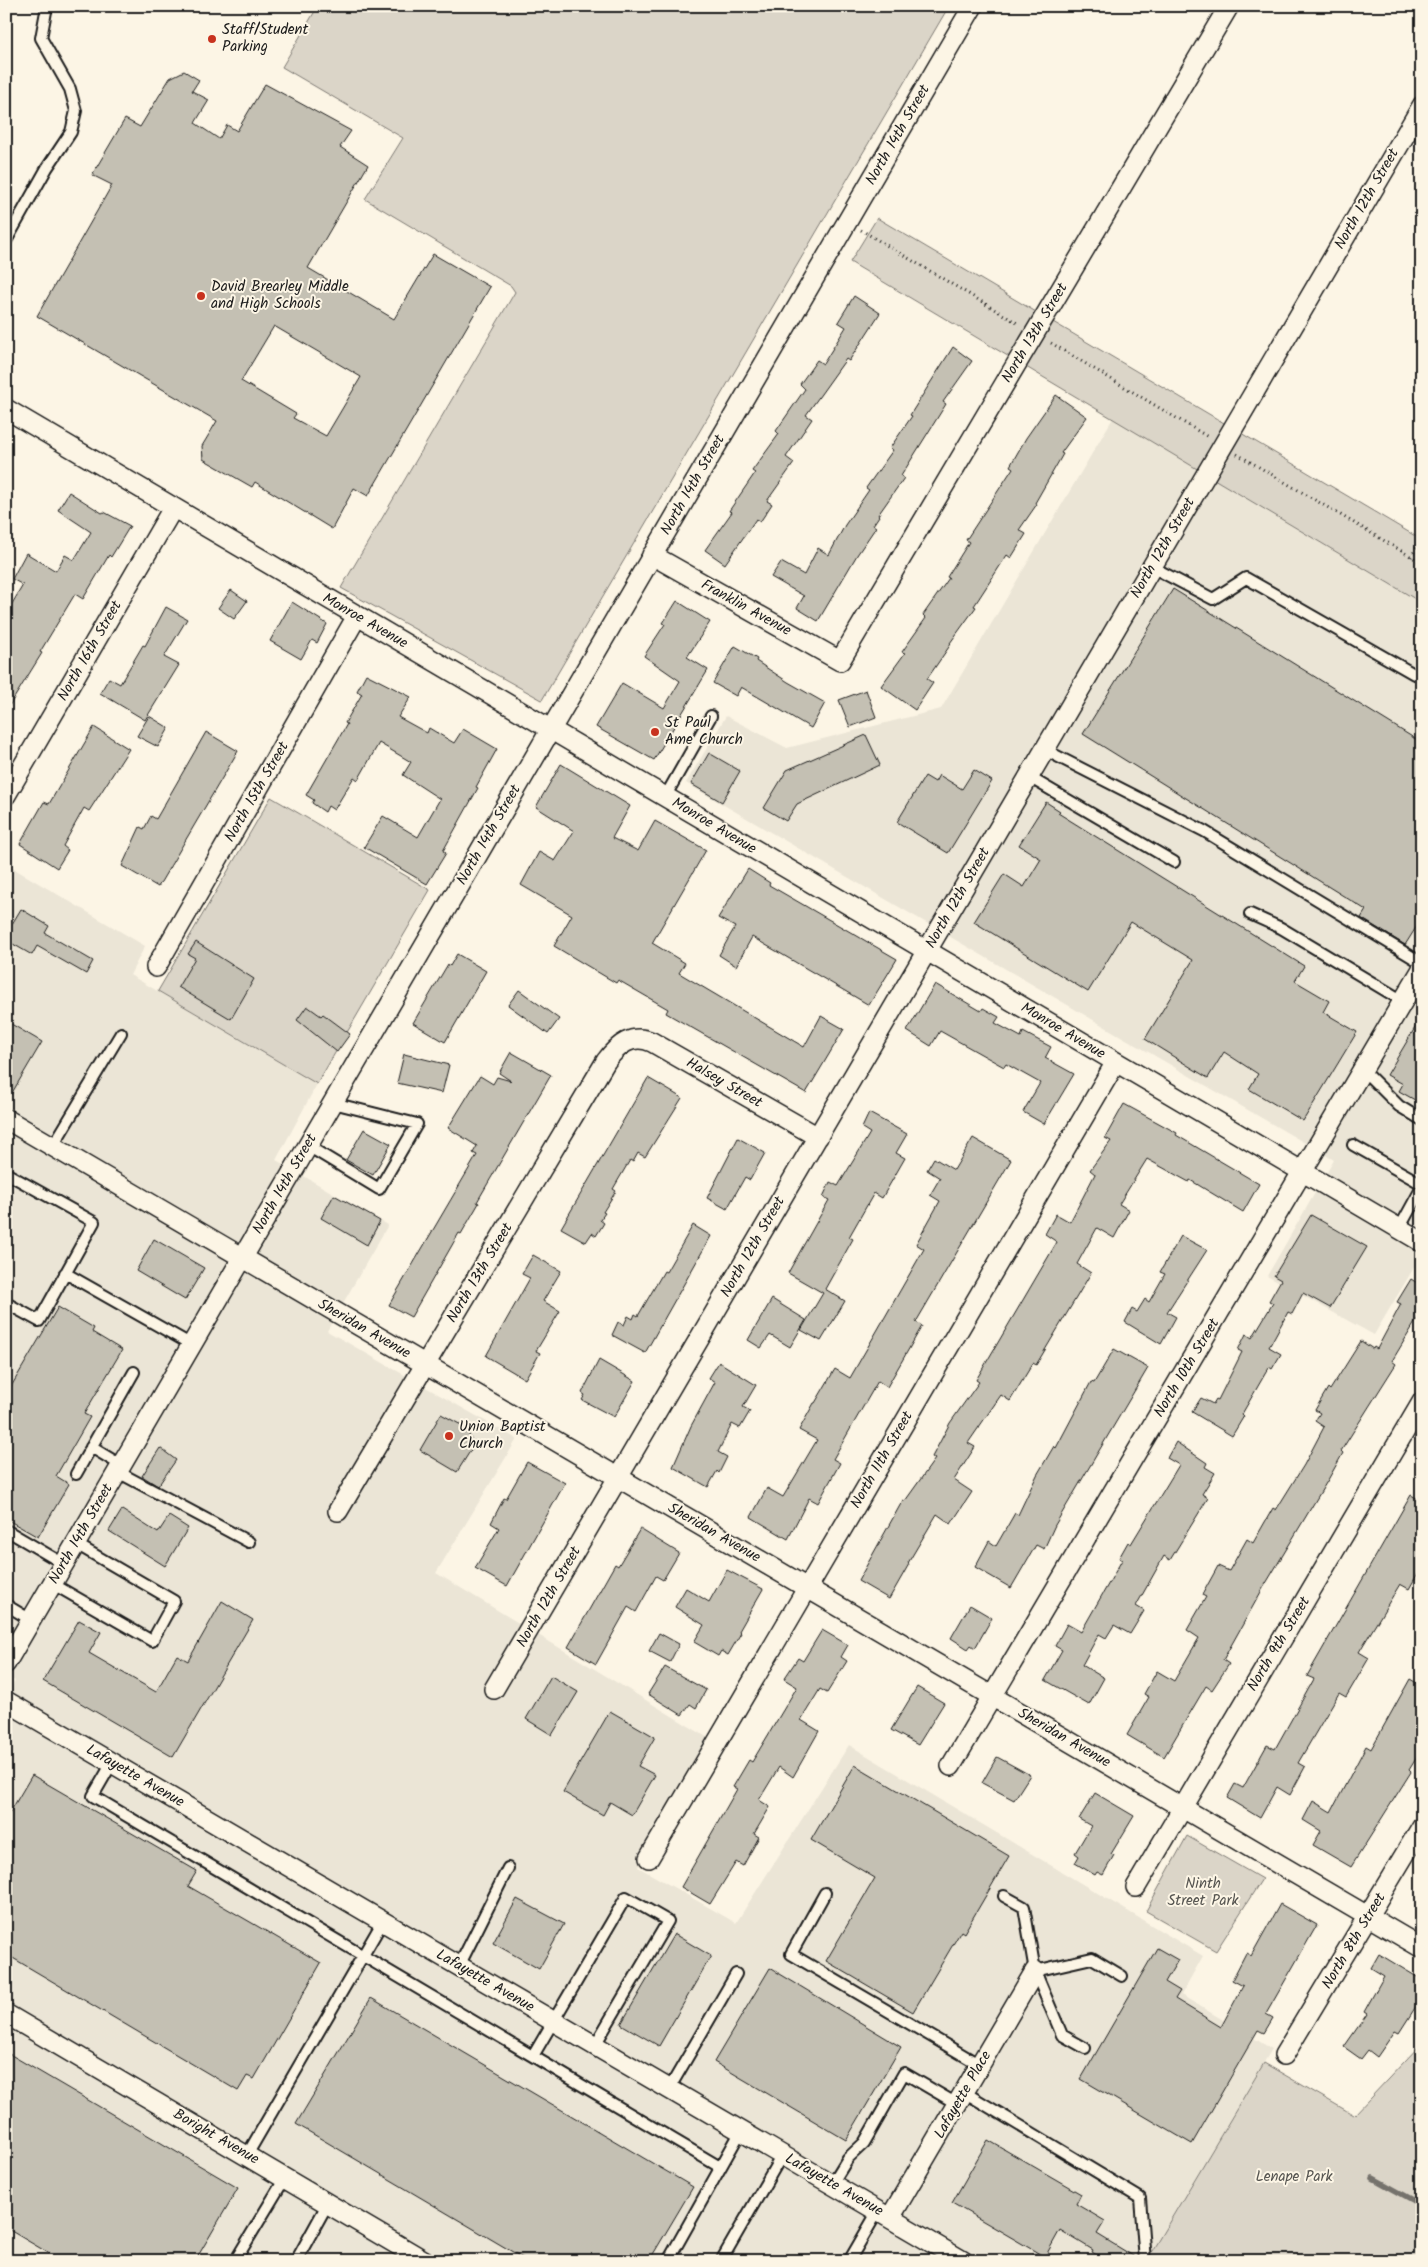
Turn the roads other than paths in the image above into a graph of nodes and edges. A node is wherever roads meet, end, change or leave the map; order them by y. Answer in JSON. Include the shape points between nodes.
{"nodes":[{"id":1,"x":47,"y":6,"type":"edge"},
{"id":2,"x":972,"y":6,"type":"edge"},
{"id":3,"x":1229,"y":6,"type":"edge"},
{"id":4,"x":1422,"y":106,"type":"edge"},
{"id":5,"x":6,"y":241,"type":"edge"},
{"id":6,"x":6,"y":409,"type":"edge"},
{"id":7,"x":173,"y":508,"type":"junction"},
{"id":8,"x":652,"y":555,"type":"junction"},
{"id":9,"x":1152,"y":567,"type":"junction"},
{"id":10,"x":357,"y":616,"type":"junction"},
{"id":11,"x":840,"y":660,"type":"joint"},
{"id":12,"x":1414,"y":674,"type":"dead end"},
{"id":13,"x":711,"y":716,"type":"dead end"},
{"id":14,"x":551,"y":730,"type":"junction"},
{"id":15,"x":1045,"y":750,"type":"junction"},
{"id":16,"x":1029,"y":777,"type":"junction"},
{"id":17,"x":6,"y":795,"type":"edge"},
{"id":18,"x":666,"y":797,"type":"junction"},
{"id":19,"x":1174,"y":862,"type":"dead end"},
{"id":20,"x":1250,"y":914,"type":"dead end"},
{"id":21,"x":927,"y":951,"type":"junction"},
{"id":22,"x":1422,"y":963,"type":"edge"},
{"id":23,"x":156,"y":967,"type":"dead end"},
{"id":24,"x":1422,"y":969,"type":"edge"},
{"id":25,"x":1403,"y":1001,"type":"junction"},
{"id":26,"x":121,"y":1033,"type":"dead end"},
{"id":27,"x":628,"y":1041,"type":"joint"},
{"id":28,"x":1116,"y":1062,"type":"junction"},
{"id":29,"x":1363,"y":1070,"type":"junction"},
{"id":30,"x":333,"y":1103,"type":"junction"},
{"id":31,"x":6,"y":1119,"type":"edge"},
{"id":32,"x":1422,"y":1120,"type":"edge"},
{"id":33,"x":818,"y":1137,"type":"junction"},
{"id":34,"x":1353,"y":1145,"type":"dead end"},
{"id":35,"x":53,"y":1146,"type":"junction"},
{"id":36,"x":308,"y":1146,"type":"junction"},
{"id":37,"x":1303,"y":1172,"type":"junction"},
{"id":38,"x":6,"y":1173,"type":"edge"},
{"id":39,"x":1422,"y":1186,"type":"edge"},
{"id":40,"x":1399,"y":1229,"type":"junction"},
{"id":41,"x":1422,"y":1242,"type":"edge"},
{"id":42,"x":242,"y":1258,"type":"junction"},
{"id":43,"x":65,"y":1274,"type":"junction"},
{"id":44,"x":6,"y":1303,"type":"edge"},
{"id":45,"x":192,"y":1345,"type":"junction"},
{"id":46,"x":426,"y":1365,"type":"junction"},
{"id":47,"x":134,"y":1372,"type":"dead end"},
{"id":48,"x":1422,"y":1402,"type":"edge"},
{"id":49,"x":91,"y":1448,"type":"junction"},
{"id":50,"x":120,"y":1468,"type":"junction"},
{"id":51,"x":76,"y":1474,"type":"dead end"},
{"id":52,"x":618,"y":1478,"type":"junction"},
{"id":53,"x":338,"y":1511,"type":"dead end"},
{"id":54,"x":6,"y":1530,"type":"edge"},
{"id":55,"x":249,"y":1542,"type":"dead end"},
{"id":56,"x":76,"y":1544,"type":"junction"},
{"id":57,"x":64,"y":1564,"type":"junction"},
{"id":58,"x":52,"y":1584,"type":"junction"},
{"id":59,"x":807,"y":1588,"type":"junction"},
{"id":60,"x":6,"y":1605,"type":"edge"},
{"id":61,"x":32,"y":1620,"type":"junction"},
{"id":62,"x":6,"y":1663,"type":"edge"},
{"id":63,"x":494,"y":1689,"type":"dead end"},
{"id":64,"x":993,"y":1696,"type":"junction"},
{"id":65,"x":6,"y":1701,"type":"edge"},
{"id":66,"x":112,"y":1763,"type":"junction"},
{"id":67,"x":951,"y":1766,"type":"dead end"},
{"id":68,"x":1182,"y":1808,"type":"junction"},
{"id":69,"x":1422,"y":1826,"type":"edge"},
{"id":70,"x":649,"y":1858,"type":"dead end"},
{"id":71,"x":508,"y":1868,"type":"dead end"},
{"id":72,"x":1136,"y":1887,"type":"dead end"},
{"id":73,"x":825,"y":1892,"type":"dead end"},
{"id":74,"x":1004,"y":1896,"type":"dead end"},
{"id":75,"x":1369,"y":1917,"type":"junction"},
{"id":76,"x":382,"y":1921,"type":"junction"},
{"id":77,"x":1422,"y":1948,"type":"edge"},
{"id":78,"x":363,"y":1955,"type":"junction"},
{"id":79,"x":459,"y":1966,"type":"junction"},
{"id":80,"x":1035,"y":1972,"type":"junction"},
{"id":81,"x":736,"y":1974,"type":"dead end"},
{"id":82,"x":1122,"y":1976,"type":"dead end"},
{"id":83,"x":6,"y":2014,"type":"edge"},
{"id":84,"x":553,"y":2021,"type":"junction"},
{"id":85,"x":595,"y":2045,"type":"junction"},
{"id":86,"x":1085,"y":2048,"type":"dead end"},
{"id":87,"x":1284,"y":2055,"type":"dead end"},
{"id":88,"x":533,"y":2056,"type":"junction"},
{"id":89,"x":980,"y":2065,"type":"junction"},
{"id":90,"x":669,"y":2089,"type":"junction"},
{"id":91,"x":961,"y":2098,"type":"junction"},
{"id":92,"x":740,"y":2131,"type":"junction"},
{"id":93,"x":247,"y":2155,"type":"junction"},
{"id":94,"x":782,"y":2155,"type":"junction"},
{"id":95,"x":720,"y":2167,"type":"junction"},
{"id":96,"x":285,"y":2178,"type":"junction"},
{"id":97,"x":832,"y":2184,"type":"junction"},
{"id":98,"x":328,"y":2203,"type":"junction"},
{"id":99,"x":884,"y":2215,"type":"junction"},
{"id":100,"x":726,"y":2259,"type":"edge"},
{"id":101,"x":235,"y":2261,"type":"edge"},
{"id":102,"x":296,"y":2261,"type":"edge"},
{"id":103,"x":425,"y":2261,"type":"edge"},
{"id":104,"x":668,"y":2261,"type":"edge"},
{"id":105,"x":849,"y":2261,"type":"edge"},
{"id":106,"x":963,"y":2261,"type":"edge"},
{"id":107,"x":1146,"y":2261,"type":"edge"}],
"edges":[{"from":1,"to":5,"type":"lane","via":[[41,38],[70,88],[76,111],[70,132]]},
{"from":2,"to":8,"type":"street","name":"North 14th Street"},
{"from":3,"to":11,"type":"street","name":"North 13th Street"},
{"from":4,"to":9,"type":"street","name":"North 12th Street"},
{"from":6,"to":7,"type":"street","name":"Monroe Avenue"},
{"from":7,"to":10,"type":"street","name":"Monroe Avenue"},
{"from":7,"to":17,"type":"street","name":"North 16th Street"},
{"from":8,"to":11,"type":"street","name":"Franklin Avenue"},
{"from":8,"to":14,"type":"street","name":"North 14th Street"},
{"from":9,"to":12,"type":"lane","via":[[1213,599],[1246,578]]},
{"from":9,"to":15,"type":"street","name":"North 12th Street"},
{"from":10,"to":14,"type":"street","name":"Monroe Avenue"},
{"from":10,"to":23,"type":"street","name":"North 15th Street"},
{"from":13,"to":18,"type":"lane"},
{"from":14,"to":18,"type":"street","name":"Monroe Avenue"},
{"from":14,"to":30,"type":"street","name":"North 14th Street"},
{"from":15,"to":16,"type":"street","name":"North 12th Street"},
{"from":15,"to":22,"type":"lane","via":[[1204,831]]},
{"from":16,"to":19,"type":"lane"},
{"from":16,"to":21,"type":"street","name":"North 12th Street"},
{"from":18,"to":21,"type":"street","name":"Monroe Avenue"},
{"from":20,"to":25,"type":"lane","via":[[1281,928]]},
{"from":21,"to":28,"type":"street","name":"Monroe Avenue"},
{"from":21,"to":33,"type":"street","name":"North 12th Street"},
{"from":24,"to":25,"type":"street","name":"North 10th Street"},
{"from":25,"to":29,"type":"street","name":"North 10th Street"},
{"from":26,"to":35,"type":"lane"},
{"from":27,"to":33,"type":"street","name":"Halsey Street","via":[[645,1038]]},
{"from":27,"to":46,"type":"street","name":"North 13th Street","via":[[606,1060]]},
{"from":28,"to":37,"type":"street","name":"Monroe Avenue"},
{"from":28,"to":59,"type":"street","name":"North 11th Street"},
{"from":29,"to":32,"type":"lane","via":[[1399,1106]]},
{"from":29,"to":37,"type":"street","name":"North 10th Street"},
{"from":30,"to":36,"type":"street","name":"North 14th Street"},
{"from":30,"to":36,"type":"lane","via":[[417,1124],[379,1189]]},
{"from":31,"to":35,"type":"street","name":"Sheridan Avenue"},
{"from":33,"to":52,"type":"street","name":"North 12th Street"},
{"from":34,"to":39,"type":"lane"},
{"from":35,"to":42,"type":"street","name":"Sheridan Avenue"},
{"from":36,"to":42,"type":"street","name":"North 14th Street"},
{"from":37,"to":40,"type":"street","name":"Monroe Avenue"},
{"from":37,"to":64,"type":"street","name":"North 10th Street"},
{"from":38,"to":43,"type":"lane","via":[[94,1222]]},
{"from":39,"to":40,"type":"lane"},
{"from":40,"to":41,"type":"street","name":"Monroe Avenue"},
{"from":42,"to":45,"type":"street","name":"North 14th Street"},
{"from":42,"to":46,"type":"street","name":"Sheridan Avenue"},
{"from":43,"to":44,"type":"lane","via":[[38,1321]]},
{"from":43,"to":45,"type":"lane"},
{"from":45,"to":50,"type":"street","name":"North 14th Street"},
{"from":46,"to":52,"type":"street","name":"Sheridan Avenue"},
{"from":46,"to":53,"type":"street","name":"North 13th Street"},
{"from":47,"to":49,"type":"lane"},
{"from":48,"to":68,"type":"street","name":"North 9th Street"},
{"from":49,"to":50,"type":"lane"},
{"from":49,"to":51,"type":"lane"},
{"from":50,"to":55,"type":"lane"},
{"from":50,"to":56,"type":"street","name":"North 14th Street"},
{"from":52,"to":59,"type":"street","name":"Sheridan Avenue"},
{"from":52,"to":63,"type":"street","name":"North 12th Street"},
{"from":54,"to":57,"type":"lane"},
{"from":56,"to":57,"type":"street","name":"North 14th Street"},
{"from":56,"to":58,"type":"lane","via":[[174,1601],[152,1641]]},
{"from":57,"to":58,"type":"street","name":"North 14th Street"},
{"from":58,"to":61,"type":"street","name":"North 14th Street"},
{"from":59,"to":64,"type":"street","name":"Sheridan Avenue"},
{"from":59,"to":70,"type":"street","name":"North 11th Street"},
{"from":60,"to":61,"type":"lane"},
{"from":61,"to":62,"type":"street","name":"North 14th Street"},
{"from":64,"to":67,"type":"street","name":"North 10th Street"},
{"from":64,"to":68,"type":"street","name":"Sheridan Avenue"},
{"from":65,"to":66,"type":"street","name":"Lafayette Avenue"},
{"from":66,"to":76,"type":"street","name":"Lafayette Avenue"},
{"from":66,"to":78,"type":"lane","via":[[93,1796]]},
{"from":68,"to":72,"type":"street","name":"North 9th Street"},
{"from":68,"to":75,"type":"street","name":"Sheridan Avenue"},
{"from":69,"to":75,"type":"street","name":"North 8th Street"},
{"from":71,"to":79,"type":"lane"},
{"from":73,"to":89,"type":"lane","via":[[791,1954]]},
{"from":74,"to":80,"type":"lane","via":[[1024,1907]]},
{"from":75,"to":77,"type":"street","name":"Sheridan Avenue"},
{"from":75,"to":87,"type":"street","name":"North 8th Street"},
{"from":76,"to":78,"type":"lane"},
{"from":76,"to":79,"type":"street","name":"Lafayette Avenue"},
{"from":78,"to":88,"type":"lane"},
{"from":78,"to":93,"type":"lane"},
{"from":79,"to":84,"type":"street","name":"Lafayette Avenue"},
{"from":80,"to":82,"type":"lane","via":[[1092,1958]]},
{"from":80,"to":86,"type":"lane","via":[[1062,2035]]},
{"from":80,"to":89,"type":"street","name":"Lafayette Place"},
{"from":81,"to":90,"type":"lane"},
{"from":83,"to":93,"type":"street","name":"Boright Avenue"},
{"from":84,"to":85,"type":"street","name":"Lafayette Avenue"},
{"from":84,"to":85,"type":"lane","via":[[626,1897],[668,1921]]},
{"from":84,"to":88,"type":"lane"},
{"from":85,"to":90,"type":"street","name":"Lafayette Avenue"},
{"from":88,"to":95,"type":"lane"},
{"from":89,"to":91,"type":"street","name":"Lafayette Place"},
{"from":90,"to":92,"type":"street","name":"Lafayette Avenue"},
{"from":91,"to":97,"type":"lane","via":[[904,2073],[864,2143],[848,2158]]},
{"from":91,"to":99,"type":"street","name":"Lafayette Place"},
{"from":91,"to":107,"type":"lane","via":[[1140,2198]]},
{"from":92,"to":94,"type":"street","name":"Lafayette Avenue"},
{"from":92,"to":95,"type":"lane"},
{"from":93,"to":96,"type":"street","name":"Boright Avenue"},
{"from":94,"to":97,"type":"street","name":"Lafayette Avenue"},
{"from":94,"to":100,"type":"lane"},
{"from":95,"to":104,"type":"lane"},
{"from":96,"to":98,"type":"street","name":"Boright Avenue"},
{"from":96,"to":101,"type":"lane"},
{"from":97,"to":99,"type":"street","name":"Lafayette Avenue"},
{"from":98,"to":102,"type":"lane"},
{"from":98,"to":103,"type":"street","name":"Boright Avenue"},
{"from":99,"to":105,"type":"lane"},
{"from":99,"to":106,"type":"street","name":"Lafayette Avenue"}]}
